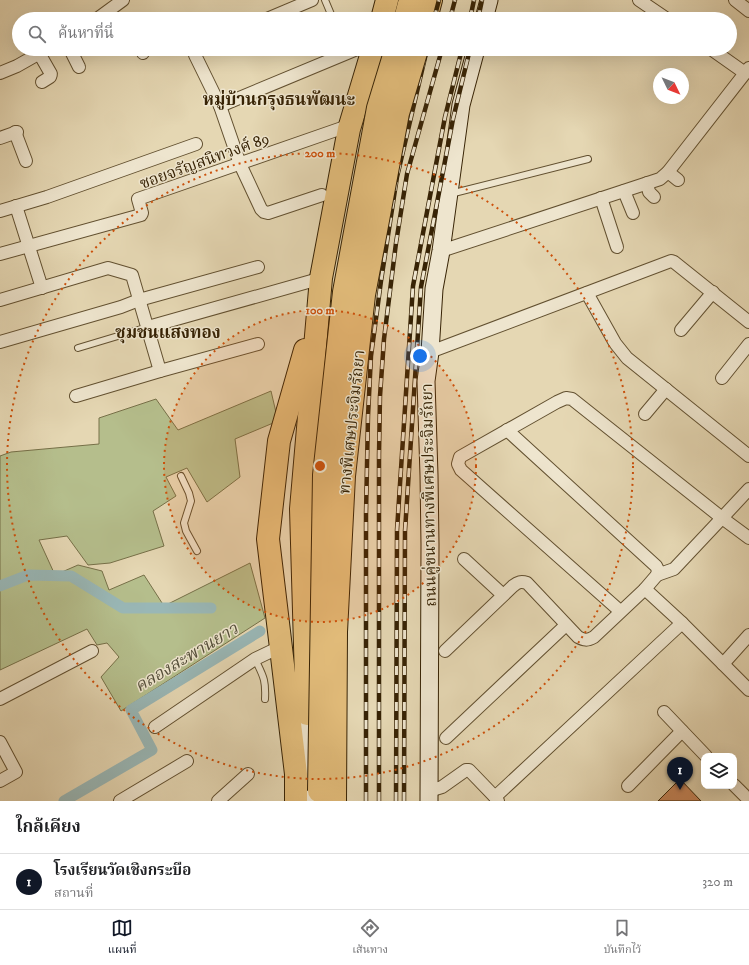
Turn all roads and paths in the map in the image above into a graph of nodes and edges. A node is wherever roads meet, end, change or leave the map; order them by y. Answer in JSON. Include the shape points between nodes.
{"nodes":[{"id":1,"x":123,"y":0,"type":"edge"},
{"id":2,"x":312,"y":0,"type":"edge"},
{"id":3,"x":325,"y":0,"type":"edge"},
{"id":4,"x":407,"y":0,"type":"edge"},
{"id":5,"x":410,"y":0,"type":"edge"},
{"id":6,"x":431,"y":0,"type":"edge"},
{"id":7,"x":489,"y":0,"type":"edge"},
{"id":8,"x":639,"y":0,"type":"edge"},
{"id":9,"x":735,"y":0,"type":"edge"},
{"id":10,"x":749,"y":11,"type":"edge"},
{"id":11,"x":113,"y":12,"type":"edge"},
{"id":12,"x":284,"y":12,"type":"edge"},
{"id":13,"x":331,"y":12,"type":"edge"},
{"id":14,"x":388,"y":12,"type":"edge"},
{"id":15,"x":407,"y":12,"type":"edge"},
{"id":16,"x":428,"y":12,"type":"edge"},
{"id":17,"x":486,"y":12,"type":"edge"},
{"id":18,"x":657,"y":12,"type":"edge"},
{"id":19,"x":34,"y":56,"type":"edge"},
{"id":20,"x":45,"y":56,"type":"edge"},
{"id":21,"x":74,"y":56,"type":"edge"},
{"id":22,"x":196,"y":56,"type":"edge"},
{"id":23,"x":336,"y":56,"type":"edge"},
{"id":24,"x":371,"y":56,"type":"edge"},
{"id":25,"x":390,"y":56,"type":"edge"},
{"id":26,"x":394,"y":56,"type":"edge"},
{"id":27,"x":415,"y":56,"type":"edge"},
{"id":28,"x":474,"y":56,"type":"edge"},
{"id":29,"x":720,"y":56,"type":"edge"},
{"id":30,"x":79,"y":67,"type":"dead end"},
{"id":31,"x":0,"y":73,"type":"edge"},
{"id":32,"x":746,"y":75,"type":"edge"},
{"id":33,"x":42,"y":82,"type":"dead end"},
{"id":34,"x":220,"y":106,"type":"junction"},
{"id":35,"x":342,"y":128,"type":"dead end"},
{"id":36,"x":0,"y":138,"type":"edge"},
{"id":37,"x":196,"y":144,"type":"dead end"},
{"id":38,"x":588,"y":159,"type":"dead end"},
{"id":39,"x":26,"y":161,"type":"dead end"},
{"id":40,"x":240,"y":164,"type":"junction"},
{"id":41,"x":668,"y":172,"type":"junction"},
{"id":42,"x":678,"y":180,"type":"dead end"},
{"id":43,"x":647,"y":183,"type":"junction"},
{"id":44,"x":624,"y":191,"type":"junction"},
{"id":45,"x":322,"y":195,"type":"dead end"},
{"id":46,"x":448,"y":195,"type":"junction"},
{"id":47,"x":654,"y":197,"type":"dead end"},
{"id":48,"x":601,"y":198,"type":"junction"},
{"id":49,"x":16,"y":206,"type":"junction"},
{"id":50,"x":0,"y":211,"type":"edge"},
{"id":51,"x":633,"y":213,"type":"dead end"},
{"id":52,"x":29,"y":246,"type":"junction"},
{"id":53,"x":617,"y":246,"type":"dead end"},
{"id":54,"x":441,"y":251,"type":"junction"},
{"id":55,"x":0,"y":254,"type":"edge"},
{"id":56,"x":258,"y":267,"type":"dead end"},
{"id":57,"x":315,"y":280,"type":"dead end"},
{"id":58,"x":42,"y":288,"type":"junction"},
{"id":59,"x":713,"y":292,"type":"junction"},
{"id":60,"x":587,"y":293,"type":"junction"},
{"id":61,"x":0,"y":300,"type":"edge"},
{"id":62,"x":140,"y":300,"type":"junction"},
{"id":63,"x":318,"y":316,"type":"junction"},
{"id":64,"x":749,"y":322,"type":"edge"},
{"id":65,"x":148,"y":327,"type":"junction"},
{"id":66,"x":681,"y":330,"type":"dead end"},
{"id":67,"x":0,"y":342,"type":"edge"},
{"id":68,"x":258,"y":344,"type":"dead end"},
{"id":69,"x":749,"y":344,"type":"edge"},
{"id":70,"x":78,"y":348,"type":"dead end"},
{"id":71,"x":430,"y":352,"type":"junction"},
{"id":72,"x":160,"y":371,"type":"junction"},
{"id":73,"x":722,"y":378,"type":"dead end"},
{"id":74,"x":666,"y":389,"type":"junction"},
{"id":75,"x":76,"y":396,"type":"dead end"},
{"id":76,"x":645,"y":414,"type":"dead end"},
{"id":77,"x":507,"y":430,"type":"junction"},
{"id":78,"x":749,"y":456,"type":"edge"},
{"id":79,"x":181,"y":476,"type":"dead end"},
{"id":80,"x":749,"y":489,"type":"edge"},
{"id":81,"x":722,"y":518,"type":"junction"},
{"id":82,"x":749,"y":538,"type":"edge"},
{"id":83,"x":197,"y":551,"type":"dead end"},
{"id":84,"x":464,"y":559,"type":"dead end"},
{"id":85,"x":657,"y":575,"type":"junction"},
{"id":86,"x":645,"y":589,"type":"junction"},
{"id":87,"x":503,"y":595,"type":"junction"},
{"id":88,"x":620,"y":611,"type":"junction"},
{"id":89,"x":682,"y":623,"type":"junction"},
{"id":90,"x":566,"y":625,"type":"junction"},
{"id":91,"x":749,"y":635,"type":"edge"},
{"id":92,"x":280,"y":647,"type":"junction"},
{"id":93,"x":92,"y":651,"type":"dead end"},
{"id":94,"x":445,"y":651,"type":"dead end"},
{"id":95,"x":255,"y":659,"type":"junction"},
{"id":96,"x":723,"y":664,"type":"junction"},
{"id":97,"x":749,"y":690,"type":"edge"},
{"id":98,"x":0,"y":699,"type":"edge"},
{"id":99,"x":265,"y":699,"type":"dead end"},
{"id":100,"x":315,"y":708,"type":"junction"},
{"id":101,"x":664,"y":712,"type":"dead end"},
{"id":102,"x":155,"y":727,"type":"dead end"},
{"id":103,"x":682,"y":732,"type":"junction"},
{"id":104,"x":446,"y":738,"type":"dead end"},
{"id":105,"x":0,"y":742,"type":"edge"},
{"id":106,"x":703,"y":753,"type":"edge"},
{"id":107,"x":187,"y":761,"type":"dead end"},
{"id":108,"x":248,"y":774,"type":"dead end"},
{"id":109,"x":0,"y":781,"type":"edge"},
{"id":110,"x":628,"y":786,"type":"dead end"},
{"id":111,"x":737,"y":788,"type":"edge"},
{"id":112,"x":429,"y":796,"type":"edge"},
{"id":113,"x":497,"y":799,"type":"edge"},
{"id":114,"x":749,"y":800,"type":"edge"},
{"id":115,"x":120,"y":801,"type":"edge"},
{"id":116,"x":218,"y":801,"type":"edge"},
{"id":117,"x":296,"y":801,"type":"edge"},
{"id":118,"x":307,"y":801,"type":"edge"},
{"id":119,"x":318,"y":801,"type":"edge"},
{"id":120,"x":335,"y":801,"type":"edge"},
{"id":121,"x":344,"y":801,"type":"edge"}],
"edges":[{"from":1,"to":11,"type":"street"},
{"from":2,"to":12,"type":"street"},
{"from":3,"to":13,"type":"lane"},
{"from":4,"to":14,"type":"main road"},
{"from":5,"to":15,"type":"highway"},
{"from":6,"to":16,"type":"highway"},
{"from":7,"to":17,"type":"main road"},
{"from":8,"to":18,"type":"street"},
{"from":9,"to":10,"type":"street"},
{"from":19,"to":31,"type":"street"},
{"from":20,"to":33,"type":"street","via":[[51,74]]},
{"from":21,"to":30,"type":"street"},
{"from":22,"to":34,"type":"street"},
{"from":23,"to":34,"type":"street"},
{"from":24,"to":63,"type":"highway","via":[[349,129],[322,266]]},
{"from":25,"to":100,"type":"main road","via":[[365,129],[337,277],[326,417],[328,433],[345,462],[350,479],[345,639],[333,689]]},
{"from":26,"to":119,"type":"highway","name":"ทางพิเศษประจิมรัถยา","bridge":true,"via":[[378,108],[344,292],[324,475]]},
{"from":27,"to":120,"type":"highway","name":"ทางพิเศษประจิมรัถยา","bridge":true,"via":[[398,113],[364,294],[344,476],[336,632]]},
{"from":28,"to":46,"type":"main road","name":"ถนนคู่ขนานทางพิเศษประจิมรัถยา","via":[[461,105]]},
{"from":29,"to":32,"type":"street"},
{"from":32,"to":41,"type":"street"},
{"from":34,"to":40,"type":"street"},
{"from":35,"to":40,"type":"street","name":"ซอยจรัญสนิทวงศ์ 89"},
{"from":36,"to":39,"type":"street","via":[[16,132]]},
{"from":37,"to":49,"type":"street"},
{"from":38,"to":46,"type":"lane"},
{"from":40,"to":45,"type":"street","via":[[264,212],[268,213]]},
{"from":40,"to":52,"type":"street","name":"ซอยจรัญสนิทวงศ์ 89","via":[[138,200],[141,216]]},
{"from":41,"to":42,"type":"street"},
{"from":41,"to":43,"type":"street","via":[[660,179]]},
{"from":43,"to":44,"type":"street"},
{"from":43,"to":47,"type":"street","via":[[648,192]]},
{"from":44,"to":48,"type":"street"},
{"from":44,"to":51,"type":"street"},
{"from":46,"to":54,"type":"main road","name":"ถนนคู่ขนานทางพิเศษประจิมรัถยา"},
{"from":48,"to":53,"type":"street"},
{"from":48,"to":54,"type":"street"},
{"from":49,"to":50,"type":"street"},
{"from":49,"to":52,"type":"street"},
{"from":52,"to":55,"type":"street","name":"ซอยจรัญสนิทวงศ์ 89"},
{"from":52,"to":58,"type":"street"},
{"from":54,"to":71,"type":"main road","name":"ถนนคู่ขนานทางพิเศษประจิมรัถยา","via":[[434,289]]},
{"from":56,"to":62,"type":"street"},
{"from":57,"to":65,"type":"street"},
{"from":58,"to":61,"type":"street"},
{"from":58,"to":62,"type":"street","via":[[108,268],[132,275]]},
{"from":59,"to":60,"type":"street","via":[[671,261]]},
{"from":59,"to":64,"type":"street"},
{"from":59,"to":66,"type":"street"},
{"from":60,"to":71,"type":"street"},
{"from":60,"to":74,"type":"street","via":[[621,351]]},
{"from":62,"to":65,"type":"street"},
{"from":62,"to":67,"type":"street"},
{"from":63,"to":92,"type":"highway","via":[[307,343],[280,441],[268,539]]},
{"from":63,"to":100,"type":"highway","via":[[301,508]]},
{"from":65,"to":70,"type":"lane"},
{"from":65,"to":72,"type":"street"},
{"from":68,"to":72,"type":"street"},
{"from":69,"to":73,"type":"street"},
{"from":71,"to":112,"type":"main road","name":"ถนนคู่ขนานทางพิเศษประจิมรัถยา","via":[[426,381],[430,475]]},
{"from":72,"to":75,"type":"street"},
{"from":74,"to":76,"type":"street"},
{"from":74,"to":78,"type":"street"},
{"from":77,"to":81,"type":"street","via":[[557,402],[566,398],[572,399]]},
{"from":77,"to":85,"type":"street","via":[[656,566]]},
{"from":77,"to":88,"type":"street","via":[[460,457],[458,464],[461,470]]},
{"from":79,"to":83,"type":"lane","via":[[191,501],[184,523]]},
{"from":80,"to":81,"type":"street"},
{"from":81,"to":82,"type":"street"},
{"from":81,"to":85,"type":"street","via":[[674,569]]},
{"from":84,"to":87,"type":"street"},
{"from":85,"to":86,"type":"street"},
{"from":86,"to":88,"type":"street"},
{"from":86,"to":89,"type":"street"},
{"from":87,"to":90,"type":"street","via":[[518,582],[527,583]]},
{"from":87,"to":94,"type":"street"},
{"from":88,"to":90,"type":"street","via":[[589,640],[578,637]]},
{"from":89,"to":96,"type":"street"},
{"from":89,"to":113,"type":"street"},
{"from":90,"to":104,"type":"street"},
{"from":91,"to":96,"type":"street"},
{"from":92,"to":95,"type":"street"},
{"from":92,"to":117,"type":"highway","via":[[296,774]]},
{"from":93,"to":98,"type":"street"},
{"from":95,"to":99,"type":"lane","via":[[263,674]]},
{"from":95,"to":102,"type":"street"},
{"from":96,"to":97,"type":"street"},
{"from":100,"to":118,"type":"main road"},
{"from":100,"to":121,"type":"main road","via":[[336,702],[344,711]]},
{"from":101,"to":103,"type":"street"},
{"from":103,"to":106,"type":"street"},
{"from":103,"to":110,"type":"street"},
{"from":105,"to":109,"type":"street","via":[[16,772]]},
{"from":107,"to":115,"type":"street"},
{"from":108,"to":116,"type":"street"},
{"from":111,"to":114,"type":"street"},
{"from":112,"to":113,"type":"street","via":[[469,770]]}]}
